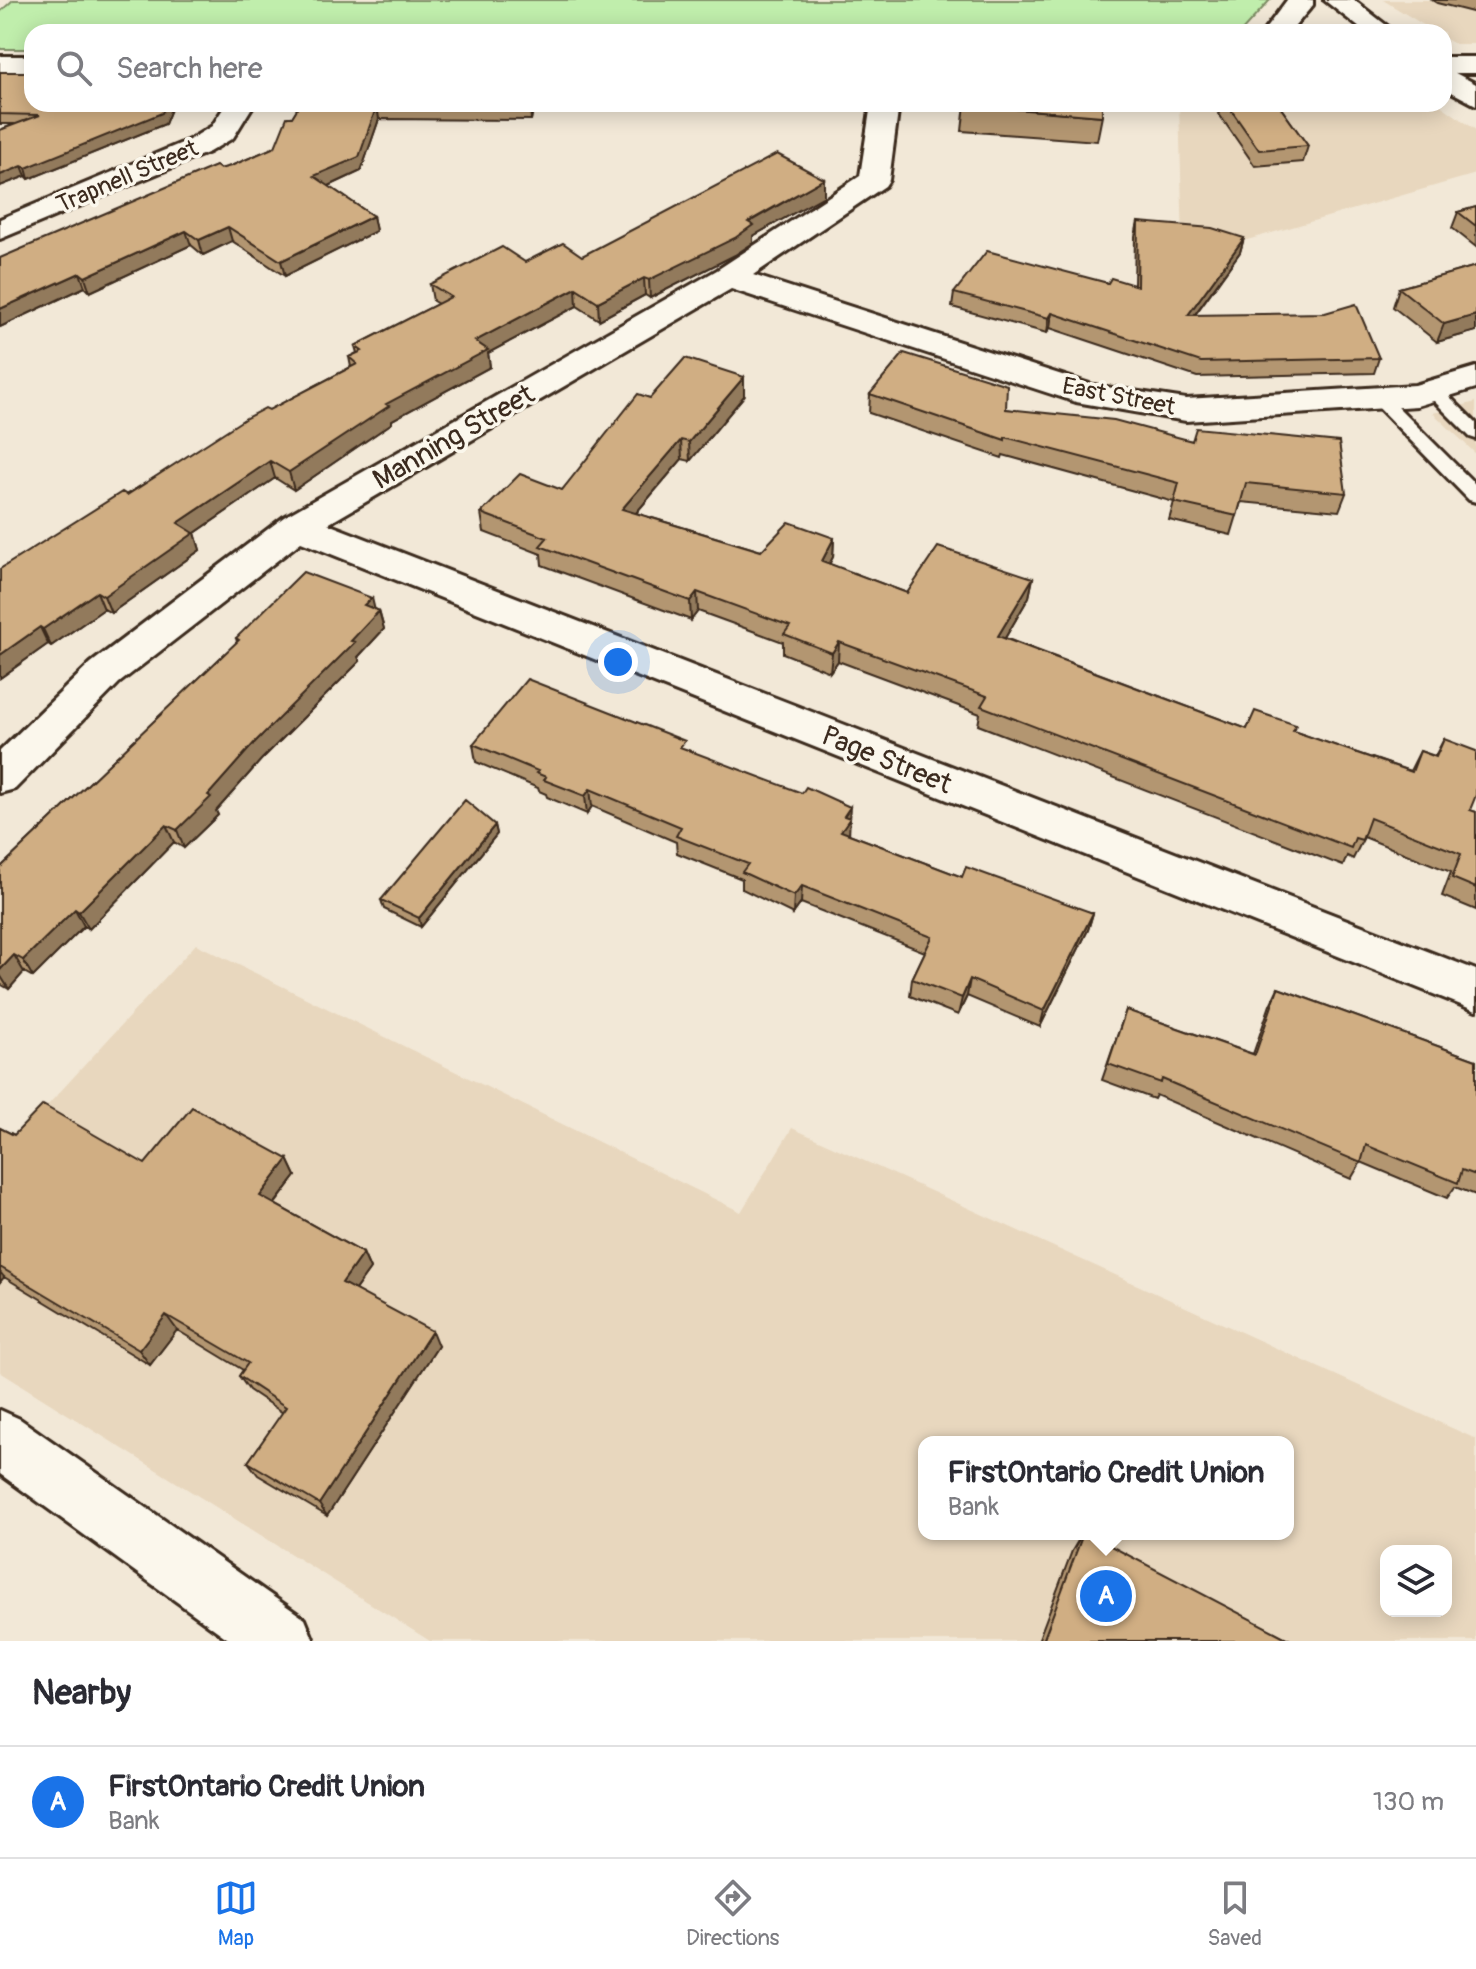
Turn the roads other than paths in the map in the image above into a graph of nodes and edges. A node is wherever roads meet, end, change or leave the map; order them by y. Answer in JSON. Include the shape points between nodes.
{"nodes":[{"id":1,"x":1300,"y":0,"type":"edge"},
{"id":2,"x":1337,"y":0,"type":"edge"},
{"id":3,"x":1283,"y":24,"type":"edge"},
{"id":4,"x":1371,"y":24,"type":"edge"},
{"id":5,"x":0,"y":64,"type":"edge"},
{"id":6,"x":24,"y":64,"type":"edge"},
{"id":7,"x":1452,"y":65,"type":"edge"},
{"id":8,"x":1476,"y":65,"type":"edge"},
{"id":9,"x":1452,"y":80,"type":"edge"},
{"id":10,"x":1476,"y":97,"type":"edge"},
{"id":11,"x":235,"y":112,"type":"edge"},
{"id":12,"x":884,"y":112,"type":"edge"},
{"id":13,"x":0,"y":230,"type":"edge"},
{"id":14,"x":728,"y":277,"type":"junction"},
{"id":15,"x":1476,"y":377,"type":"edge"},
{"id":16,"x":1433,"y":390,"type":"junction"},
{"id":17,"x":1378,"y":397,"type":"junction"},
{"id":18,"x":1476,"y":433,"type":"edge"},
{"id":19,"x":1476,"y":496,"type":"edge"},
{"id":20,"x":297,"y":526,"type":"junction"},
{"id":21,"x":0,"y":777,"type":"edge"},
{"id":22,"x":1476,"y":991,"type":"edge"},
{"id":23,"x":0,"y":1439,"type":"edge"},
{"id":24,"x":283,"y":1641,"type":"edge"}],
"edges":[{"from":1,"to":3,"type":"street"},
{"from":2,"to":4,"type":"street"},
{"from":5,"to":6,"type":"street"},
{"from":7,"to":8,"type":"street"},
{"from":9,"to":10,"type":"street"},
{"from":11,"to":13,"type":"street","name":"Trapnell Street","via":[[223,132],[199,146]]},
{"from":12,"to":14,"type":"street","name":"Manning Street","via":[[874,180]]},
{"from":14,"to":17,"type":"street","name":"East Street","via":[[1088,395],[1186,410]]},
{"from":14,"to":20,"type":"street","name":"Manning Street"},
{"from":15,"to":16,"type":"street","name":"East Street"},
{"from":16,"to":17,"type":"street","name":"East Street"},
{"from":16,"to":18,"type":"lane"},
{"from":17,"to":19,"type":"lane"},
{"from":20,"to":21,"type":"street","name":"Manning Street","via":[[105,673]]},
{"from":20,"to":22,"type":"street","name":"Page Street"},
{"from":23,"to":24,"type":"street"}]}
